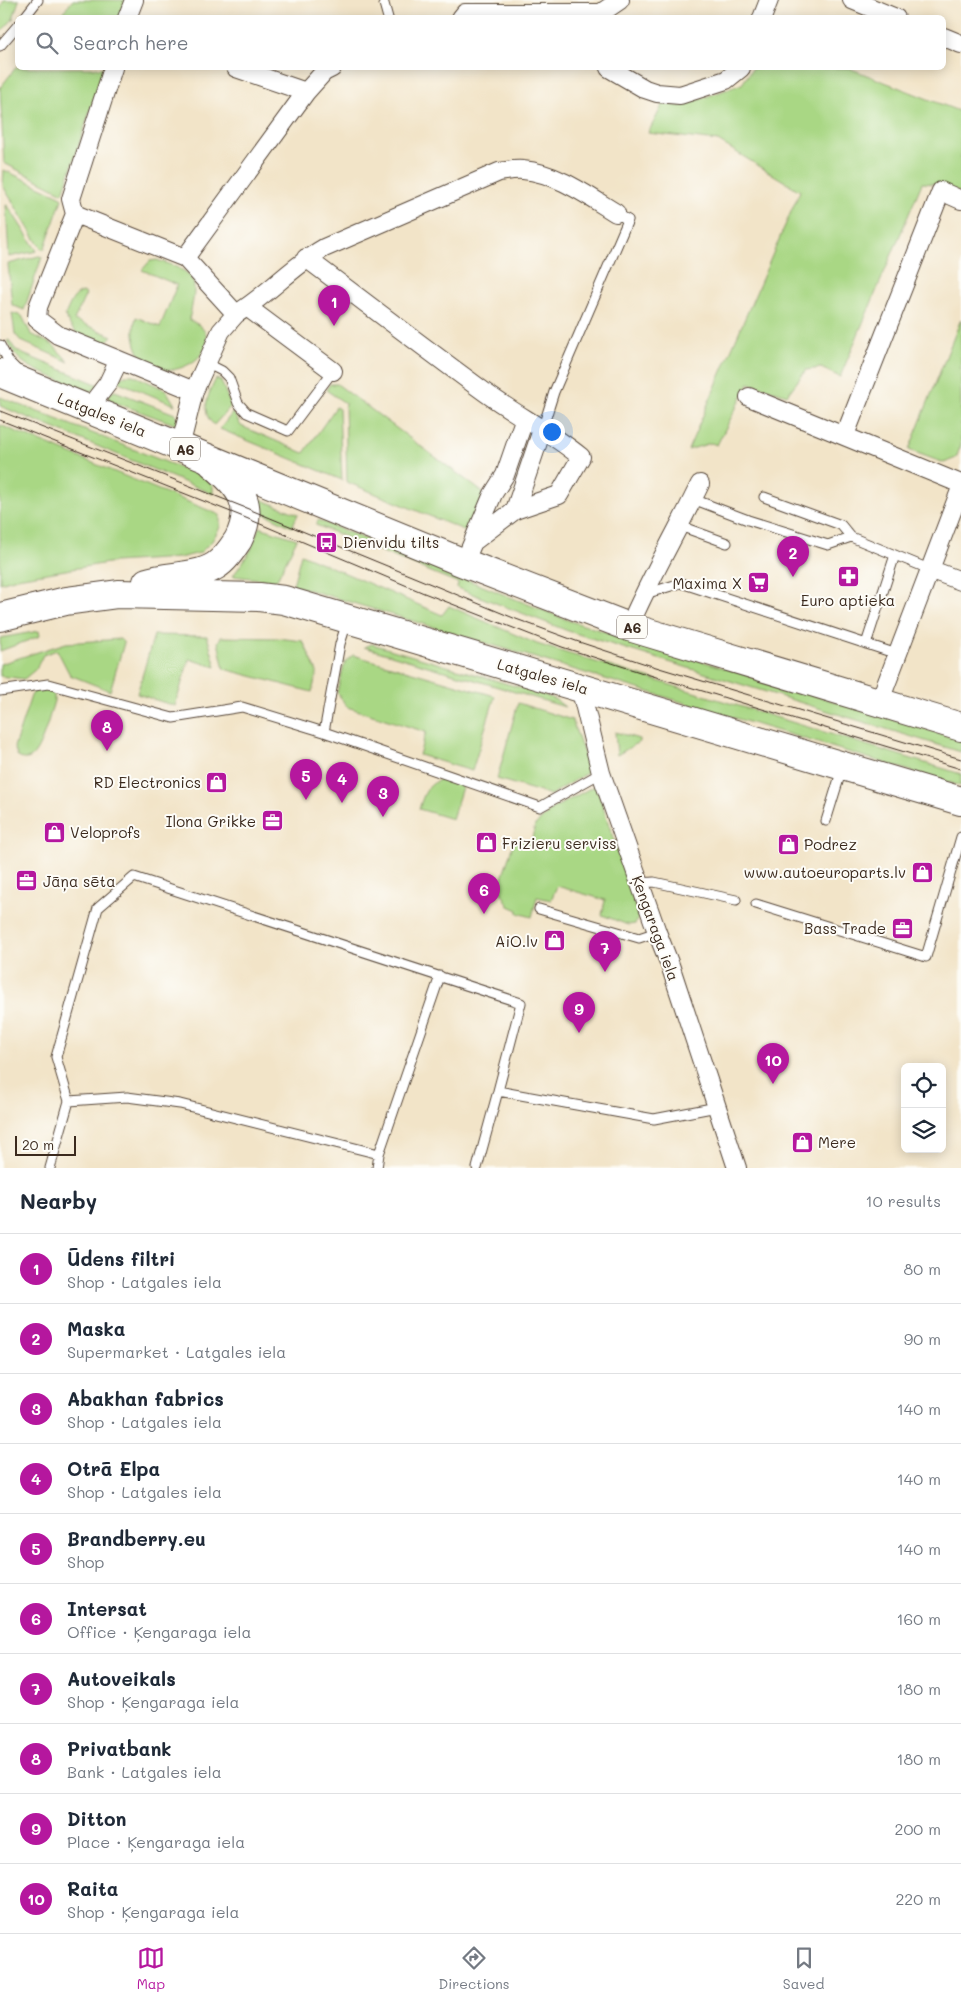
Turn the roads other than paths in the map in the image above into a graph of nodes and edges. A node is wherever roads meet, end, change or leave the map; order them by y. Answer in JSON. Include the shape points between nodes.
{"nodes":[{"id":1,"x":38,"y":0,"type":"edge"},
{"id":2,"x":134,"y":0,"type":"edge"},
{"id":3,"x":382,"y":0,"type":"edge"},
{"id":4,"x":620,"y":0,"type":"edge"},
{"id":5,"x":769,"y":0,"type":"edge"},
{"id":6,"x":852,"y":0,"type":"edge"},
{"id":7,"x":888,"y":10,"type":"edge"},
{"id":8,"x":26,"y":15,"type":"edge"},
{"id":9,"x":129,"y":15,"type":"edge"},
{"id":10,"x":387,"y":15,"type":"edge"},
{"id":11,"x":463,"y":15,"type":"edge"},
{"id":12,"x":600,"y":15,"type":"edge"},
{"id":13,"x":763,"y":15,"type":"edge"},
{"id":14,"x":15,"y":29,"type":"edge"},
{"id":15,"x":946,"y":38,"type":"edge"},
{"id":16,"x":961,"y":44,"type":"edge"},
{"id":17,"x":0,"y":46,"type":"edge"},
{"id":18,"x":112,"y":70,"type":"edge"},
{"id":19,"x":242,"y":70,"type":"edge"},
{"id":20,"x":328,"y":70,"type":"edge"},
{"id":21,"x":612,"y":70,"type":"edge"},
{"id":22,"x":738,"y":70,"type":"edge"},
{"id":23,"x":306,"y":92,"type":"junction"},
{"id":24,"x":961,"y":200,"type":"edge"},
{"id":25,"x":616,"y":212,"type":"joint"},
{"id":26,"x":75,"y":214,"type":"junction"},
{"id":27,"x":185,"y":258,"type":"junction"},
{"id":28,"x":306,"y":258,"type":"junction"},
{"id":29,"x":242,"y":311,"type":"junction"},
{"id":30,"x":0,"y":345,"type":"edge"},
{"id":31,"x":119,"y":360,"type":"junction"},
{"id":32,"x":208,"y":364,"type":"junction"},
{"id":33,"x":332,"y":371,"type":"joint"},
{"id":34,"x":0,"y":373,"type":"edge"},
{"id":35,"x":35,"y":387,"type":"junction"},
{"id":36,"x":194,"y":391,"type":"junction"},
{"id":37,"x":749,"y":397,"type":"dead end"},
{"id":38,"x":88,"y":409,"type":"junction"},
{"id":39,"x":524,"y":420,"type":"junction"},
{"id":40,"x":542,"y":430,"type":"junction"},
{"id":41,"x":845,"y":435,"type":"junction"},
{"id":42,"x":192,"y":451,"type":"junction"},
{"id":43,"x":961,"y":484,"type":"edge"},
{"id":44,"x":961,"y":488,"type":"edge"},
{"id":45,"x":696,"y":492,"type":"joint"},
{"id":46,"x":764,"y":497,"type":"dead end"},
{"id":47,"x":515,"y":510,"type":"junction"},
{"id":48,"x":680,"y":526,"type":"junction"},
{"id":49,"x":851,"y":537,"type":"junction"},
{"id":50,"x":727,"y":543,"type":"dead end"},
{"id":51,"x":468,"y":552,"type":"junction"},
{"id":52,"x":895,"y":555,"type":"junction"},
{"id":53,"x":930,"y":569,"type":"junction"},
{"id":54,"x":961,"y":581,"type":"edge"},
{"id":55,"x":118,"y":594,"type":"junction"},
{"id":56,"x":643,"y":595,"type":"junction"},
{"id":57,"x":0,"y":617,"type":"edge"},
{"id":58,"x":348,"y":619,"type":"junction"},
{"id":59,"x":629,"y":626,"type":"junction"},
{"id":60,"x":866,"y":644,"type":"junction"},
{"id":61,"x":897,"y":654,"type":"junction"},
{"id":62,"x":580,"y":687,"type":"junction"},
{"id":63,"x":0,"y":691,"type":"edge"},
{"id":64,"x":879,"y":702,"type":"junction"},
{"id":65,"x":961,"y":726,"type":"edge"},
{"id":66,"x":324,"y":732,"type":"junction"},
{"id":67,"x":843,"y":766,"type":"junction"},
{"id":68,"x":601,"y":773,"type":"junction"},
{"id":69,"x":961,"y":801,"type":"edge"},
{"id":70,"x":826,"y":821,"type":"dead end"},
{"id":71,"x":961,"y":837,"type":"edge"},
{"id":72,"x":640,"y":883,"type":"junction"},
{"id":73,"x":736,"y":900,"type":"dead end"},
{"id":74,"x":756,"y":904,"type":"dead end"},
{"id":75,"x":539,"y":909,"type":"dead end"},
{"id":76,"x":657,"y":932,"type":"junction"},
{"id":77,"x":440,"y":976,"type":"junction"},
{"id":78,"x":498,"y":1091,"type":"junction"},
{"id":79,"x":69,"y":1101,"type":"junction"},
{"id":80,"x":717,"y":1107,"type":"junction"},
{"id":81,"x":379,"y":1154,"type":"junction"},
{"id":82,"x":50,"y":1168,"type":"edge"},
{"id":83,"x":377,"y":1168,"type":"edge"},
{"id":84,"x":476,"y":1168,"type":"edge"},
{"id":85,"x":737,"y":1168,"type":"edge"}],
"edges":[{"from":1,"to":8,"type":"lane"},
{"from":2,"to":9,"type":"street"},
{"from":3,"to":10,"type":"lane"},
{"from":4,"to":12,"type":"street"},
{"from":5,"to":13,"type":"street"},
{"from":6,"to":7,"type":"street"},
{"from":11,"to":12,"type":"street"},
{"from":14,"to":17,"type":"lane"},
{"from":15,"to":16,"type":"street"},
{"from":18,"to":26,"type":"street","via":[[71,199]]},
{"from":19,"to":23,"type":"street"},
{"from":20,"to":23,"type":"street"},
{"from":21,"to":22,"type":"street","via":[[645,89],[680,95],[726,80]]},
{"from":23,"to":27,"type":"street"},
{"from":24,"to":41,"type":"street","via":[[940,192]]},
{"from":25,"to":28,"type":"street","via":[[538,172],[499,172]]},
{"from":25,"to":40,"type":"lane","via":[[628,220],[554,392]]},
{"from":26,"to":27,"type":"street"},
{"from":26,"to":31,"type":"street","via":[[38,307],[37,319],[58,335]]},
{"from":27,"to":29,"type":"street"},
{"from":28,"to":29,"type":"street","via":[[258,301]]},
{"from":28,"to":39,"type":"street"},
{"from":29,"to":32,"type":"street","via":[[221,331]]},
{"from":29,"to":33,"type":"street"},
{"from":30,"to":35,"type":"lane","via":[[8,362]]},
{"from":31,"to":36,"type":"street"},
{"from":31,"to":38,"type":"street","via":[[108,383]]},
{"from":32,"to":33,"type":"lane","via":[[228,378],[238,403],[247,413],[288,431]]},
{"from":32,"to":36,"type":"street"},
{"from":34,"to":35,"type":"highway","name":"Latgales iela","number":"A6"},
{"from":35,"to":38,"type":"highway","name":"Latgales iela","number":"A6"},
{"from":36,"to":42,"type":"street"},
{"from":37,"to":41,"type":"street"},
{"from":38,"to":42,"type":"highway","name":"Latgales iela","number":"A6"},
{"from":39,"to":40,"type":"street"},
{"from":39,"to":51,"type":"street","via":[[505,475],[493,494]]},
{"from":40,"to":47,"type":"street"},
{"from":40,"to":47,"type":"street","via":[[562,441],[581,458],[559,495]]},
{"from":41,"to":43,"type":"street"},
{"from":42,"to":51,"type":"highway","name":"Latgales iela","number":"A6"},
{"from":42,"to":55,"type":"highway","name":"Latgales iela","number":"A6","via":[[231,478],[237,486],[246,508],[241,533],[227,556],[215,566],[189,575],[155,580]]},
{"from":44,"to":53,"type":"street"},
{"from":45,"to":48,"type":"street"},
{"from":45,"to":49,"type":"lane","via":[[748,520],[828,545]]},
{"from":46,"to":49,"type":"lane","via":[[841,525]]},
{"from":47,"to":51,"type":"street"},
{"from":48,"to":50,"type":"lane"},
{"from":48,"to":56,"type":"street"},
{"from":49,"to":52,"type":"lane"},
{"from":51,"to":59,"type":"highway","name":"Latgales iela","number":"A6"},
{"from":52,"to":53,"type":"lane"},
{"from":52,"to":60,"type":"lane"},
{"from":53,"to":54,"type":"street"},
{"from":53,"to":61,"type":"street"},
{"from":55,"to":57,"type":"highway","name":"Latgales iela","number":"A6","via":[[66,601]]},
{"from":55,"to":58,"type":"highway","name":"Latgales iela","number":"A6","via":[[260,597],[284,600]]},
{"from":56,"to":59,"type":"street"},
{"from":56,"to":60,"type":"lane","via":[[681,583]]},
{"from":58,"to":62,"type":"highway","name":"Latgales iela","number":"A6"},
{"from":58,"to":66,"type":"lane","via":[[340,644]]},
{"from":59,"to":64,"type":"highway","name":"Latgales iela","number":"A6"},
{"from":60,"to":61,"type":"lane"},
{"from":61,"to":64,"type":"street"},
{"from":62,"to":67,"type":"highway","name":"Latgales iela","number":"A6"},
{"from":62,"to":68,"type":"street","name":"Ķengaraga iela"},
{"from":63,"to":66,"type":"lane","via":[[48,684],[173,718],[242,707]]},
{"from":64,"to":65,"type":"highway","name":"Latgales iela","number":"A6"},
{"from":66,"to":68,"type":"lane","via":[[540,807]]},
{"from":67,"to":69,"type":"highway","name":"Latgales iela","number":"A6"},
{"from":67,"to":70,"type":"lane"},
{"from":68,"to":72,"type":"street","name":"Ķengaraga iela"},
{"from":71,"to":74,"type":"lane","via":[[926,958]]},
{"from":72,"to":73,"type":"lane","via":[[654,882]]},
{"from":72,"to":76,"type":"street","name":"Ķengaraga iela"},
{"from":75,"to":76,"type":"lane","via":[[640,938]]},
{"from":76,"to":80,"type":"street","name":"Ķengaraga iela"},
{"from":77,"to":78,"type":"lane","via":[[521,1002]]},
{"from":77,"to":79,"type":"lane","via":[[134,877],[98,908],[56,1056]]},
{"from":77,"to":81,"type":"lane"},
{"from":78,"to":80,"type":"lane","via":[[654,1119]]},
{"from":78,"to":84,"type":"lane"},
{"from":79,"to":81,"type":"lane","via":[[127,1097],[180,1104]]},
{"from":79,"to":82,"type":"lane"},
{"from":80,"to":85,"type":"street","name":"Ķengaraga iela"},
{"from":81,"to":83,"type":"lane"}]}
